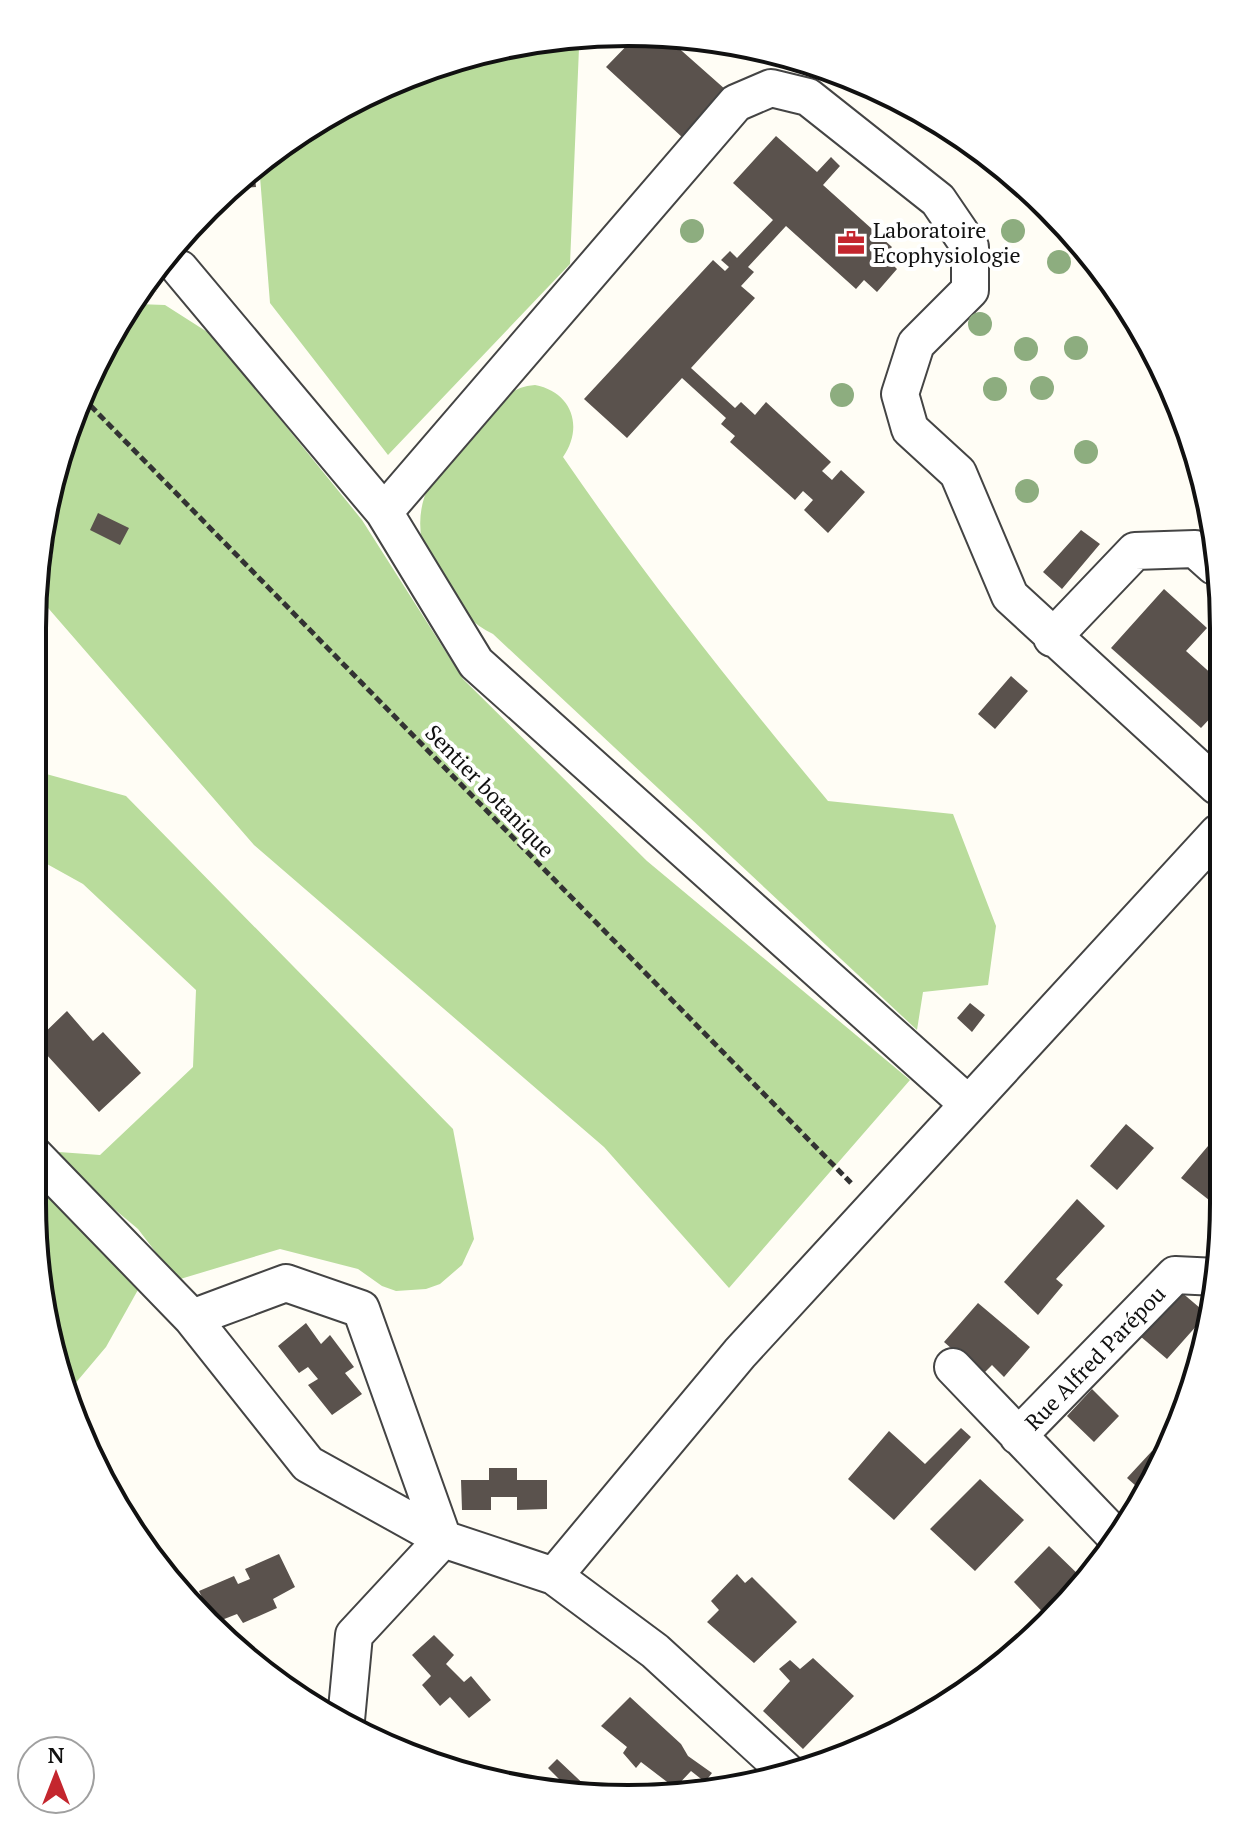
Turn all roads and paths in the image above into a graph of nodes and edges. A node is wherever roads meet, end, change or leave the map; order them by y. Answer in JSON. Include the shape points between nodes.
{"nodes":[{"id":1,"x":180,"y":269,"type":"dead end"},
{"id":2,"x":90,"y":405,"type":"edge"},
{"id":3,"x":384,"y":512,"type":"junction"},
{"id":4,"x":1206,"y":559,"type":"edge"},
{"id":5,"x":1052,"y":638,"type":"junction"},
{"id":6,"x":1210,"y":780,"type":"edge"},
{"id":7,"x":1210,"y":842,"type":"edge"},
{"id":8,"x":968,"y":1104,"type":"junction"},
{"id":9,"x":46,"y":1167,"type":"edge"},
{"id":10,"x":874,"y":1206,"type":"junction"},
{"id":11,"x":1205,"y":1276,"type":"edge"},
{"id":12,"x":192,"y":1318,"type":"junction"},
{"id":13,"x":953,"y":1367,"type":"dead end"},
{"id":14,"x":1018,"y":1436,"type":"junction"},
{"id":15,"x":1109,"y":1530,"type":"edge"},
{"id":16,"x":443,"y":1539,"type":"junction"},
{"id":17,"x":554,"y":1576,"type":"junction"},
{"id":18,"x":347,"y":1712,"type":"edge"},
{"id":19,"x":779,"y":1765,"type":"edge"}],
"edges":[{"from":1,"to":3,"type":"street"},
{"from":2,"to":10,"type":"path","name":"Sentier botanique"},
{"from":3,"to":5,"type":"street","via":[[736,103],[771,88],[808,97],[938,200],[970,247],[970,290],[916,344],[900,394],[910,429],[958,473],[1010,596]]},
{"from":3,"to":8,"type":"street","via":[[476,663]]},
{"from":4,"to":5,"type":"street","via":[[1195,549],[1135,551]]},
{"from":5,"to":6,"type":"street"},
{"from":7,"to":8,"type":"street"},
{"from":8,"to":10,"type":"street"},
{"from":9,"to":12,"type":"street"},
{"from":10,"to":17,"type":"street","via":[[740,1353]]},
{"from":11,"to":14,"type":"street","name":"Rue Alfred Parépou","via":[[1175,1275]]},
{"from":12,"to":16,"type":"street","via":[[308,1464]]},
{"from":12,"to":16,"type":"street","via":[[286,1283],[361,1309]]},
{"from":13,"to":14,"type":"street"},
{"from":14,"to":15,"type":"street"},
{"from":16,"to":17,"type":"street"},
{"from":16,"to":18,"type":"street","via":[[354,1635]]},
{"from":17,"to":19,"type":"street","via":[[673,1667]]}]}
